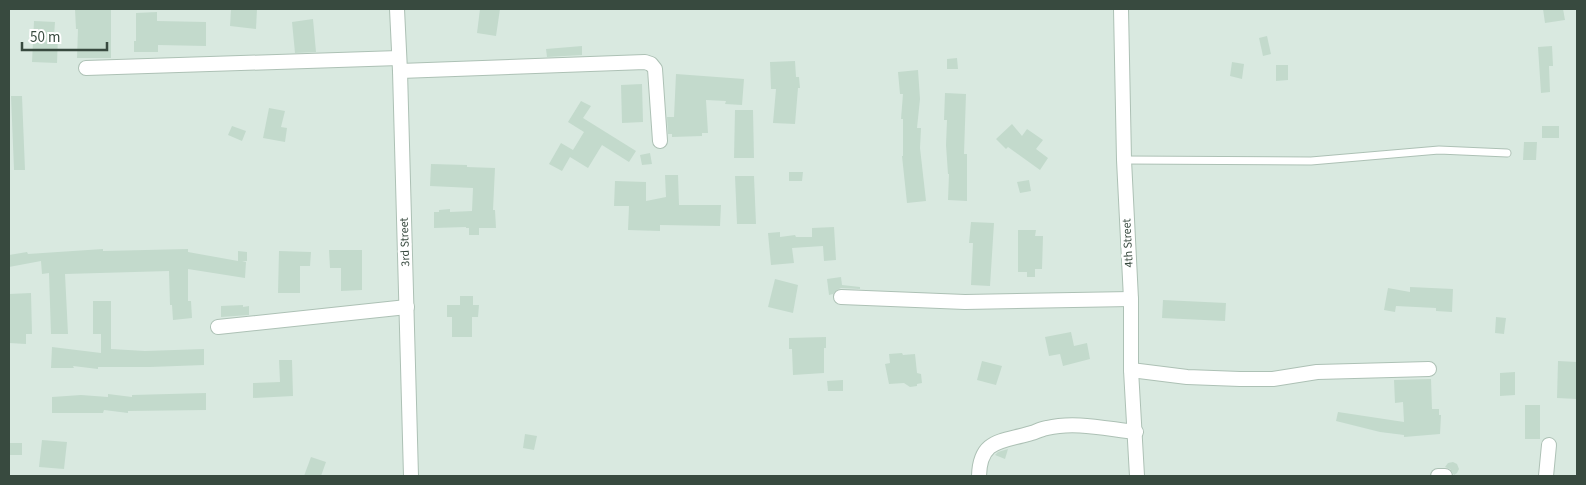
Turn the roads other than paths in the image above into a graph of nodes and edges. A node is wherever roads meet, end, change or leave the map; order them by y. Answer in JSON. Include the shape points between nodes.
{"nodes":[{"id":1,"x":397,"y":9,"type":"edge"},
{"id":2,"x":1121,"y":9,"type":"edge"},
{"id":3,"x":400,"y":64,"type":"junction"},
{"id":4,"x":86,"y":68,"type":"dead end"},
{"id":5,"x":660,"y":141,"type":"dead end"},
{"id":6,"x":1507,"y":153,"type":"dead end"},
{"id":7,"x":1124,"y":160,"type":"junction"},
{"id":8,"x":841,"y":297,"type":"dead end"},
{"id":9,"x":1131,"y":299,"type":"junction"},
{"id":10,"x":407,"y":307,"type":"junction"},
{"id":11,"x":218,"y":327,"type":"dead end"},
{"id":12,"x":1429,"y":369,"type":"dead end"},
{"id":13,"x":1131,"y":370,"type":"junction"},
{"id":14,"x":1136,"y":432,"type":"junction"},
{"id":15,"x":1549,"y":445,"type":"dead end"},
{"id":16,"x":411,"y":476,"type":"edge"},
{"id":17,"x":979,"y":476,"type":"edge"},
{"id":18,"x":1138,"y":476,"type":"edge"},
{"id":19,"x":1438,"y":476,"type":"edge"},
{"id":20,"x":1445,"y":476,"type":"edge"},
{"id":21,"x":1546,"y":476,"type":"edge"}],
"edges":[{"from":1,"to":3,"type":"street","name":"3rd Street"},
{"from":2,"to":7,"type":"street","name":"4th Street"},
{"from":3,"to":4,"type":"street"},
{"from":3,"to":5,"type":"street","via":[[645,62],[655,69]]},
{"from":3,"to":10,"type":"street","name":"3rd Street"},
{"from":6,"to":7,"type":"lane","via":[[1439,150],[1311,161]]},
{"from":7,"to":9,"type":"street","name":"4th Street"},
{"from":8,"to":9,"type":"street","via":[[965,302]]},
{"from":9,"to":13,"type":"street","name":"4th Street"},
{"from":10,"to":11,"type":"street"},
{"from":10,"to":16,"type":"street","name":"3rd Street"},
{"from":12,"to":13,"type":"street","via":[[1317,372],[1240,379]]},
{"from":13,"to":14,"type":"street","name":"4th Street"},
{"from":14,"to":17,"type":"street","via":[[1065,426],[1000,440],[985,452],[979,464]]},
{"from":14,"to":18,"type":"street","name":"4th Street"},
{"from":15,"to":21,"type":"street"},
{"from":19,"to":20,"type":"street"}]}
